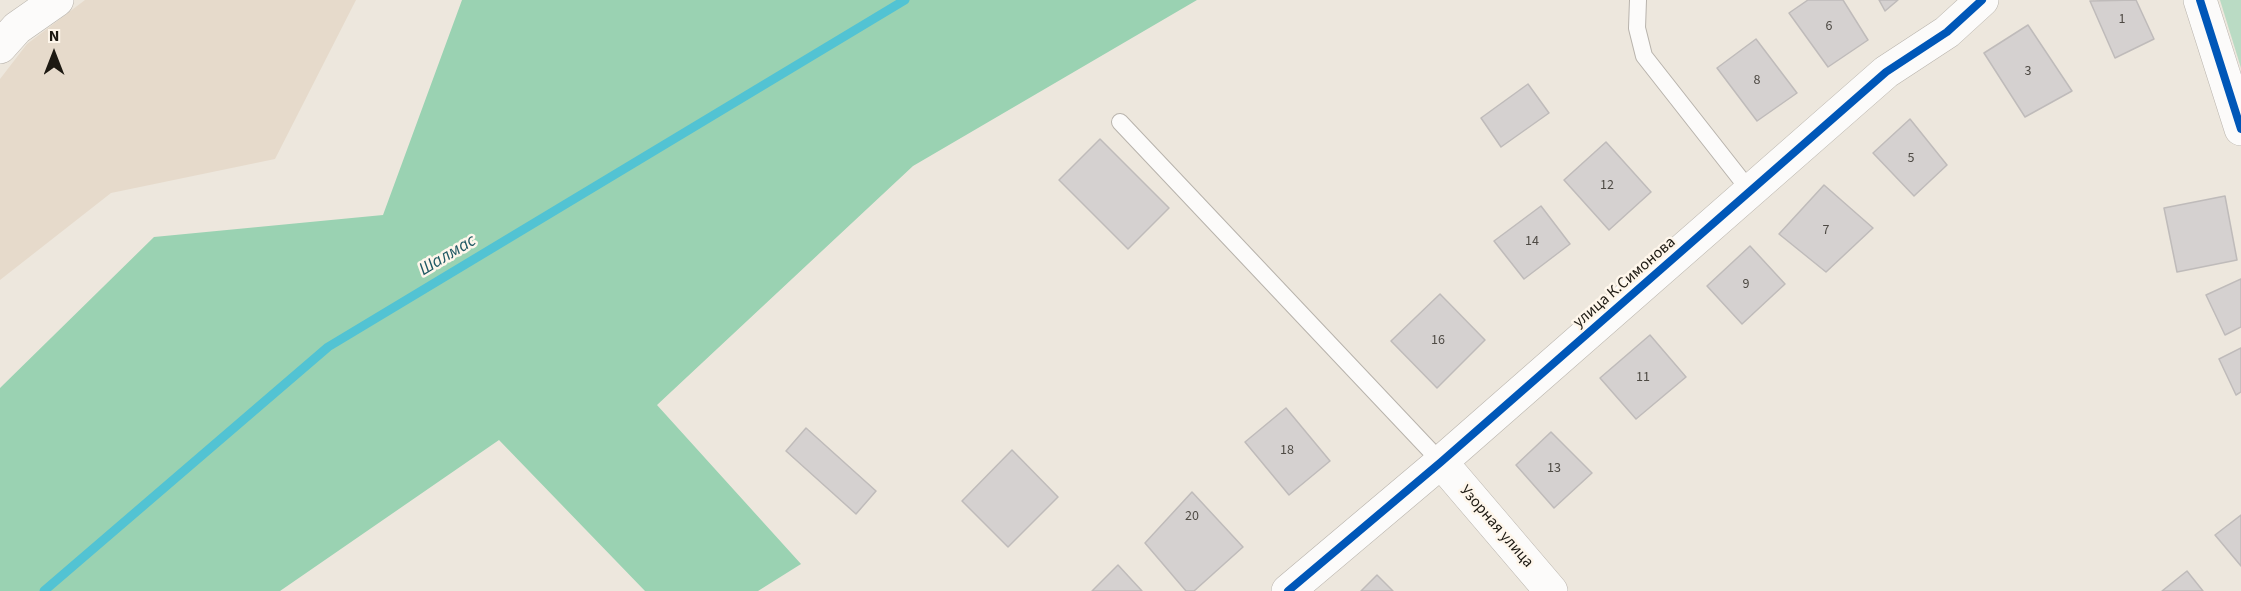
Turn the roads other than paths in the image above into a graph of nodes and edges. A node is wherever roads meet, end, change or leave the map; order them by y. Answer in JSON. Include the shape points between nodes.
{"nodes":[{"id":1,"x":57,"y":0,"type":"edge"},
{"id":2,"x":1638,"y":0,"type":"edge"},
{"id":3,"x":1982,"y":0,"type":"edge"},
{"id":4,"x":2200,"y":0,"type":"edge"},
{"id":5,"x":0,"y":47,"type":"edge"},
{"id":6,"x":1120,"y":122,"type":"dead end"},
{"id":7,"x":2241,"y":129,"type":"edge"},
{"id":8,"x":1750,"y":191,"type":"junction"},
{"id":9,"x":1441,"y":462,"type":"junction"},
{"id":10,"x":1288,"y":591,"type":"edge"},
{"id":11,"x":1551,"y":591,"type":"edge"}],
"edges":[{"from":1,"to":5,"type":"street","via":[[17,28]]},
{"from":2,"to":8,"type":"lane","via":[[1637,28],[1644,56]]},
{"from":3,"to":8,"type":"street","name":"улица К.Симонова","via":[[1947,32],[1886,72]]},
{"from":4,"to":7,"type":"street"},
{"from":6,"to":9,"type":"lane"},
{"from":8,"to":9,"type":"street","name":"улица К.Симонова"},
{"from":9,"to":10,"type":"street","name":"улица К.Симонова"},
{"from":9,"to":11,"type":"street","name":"Узорная улица"}]}
